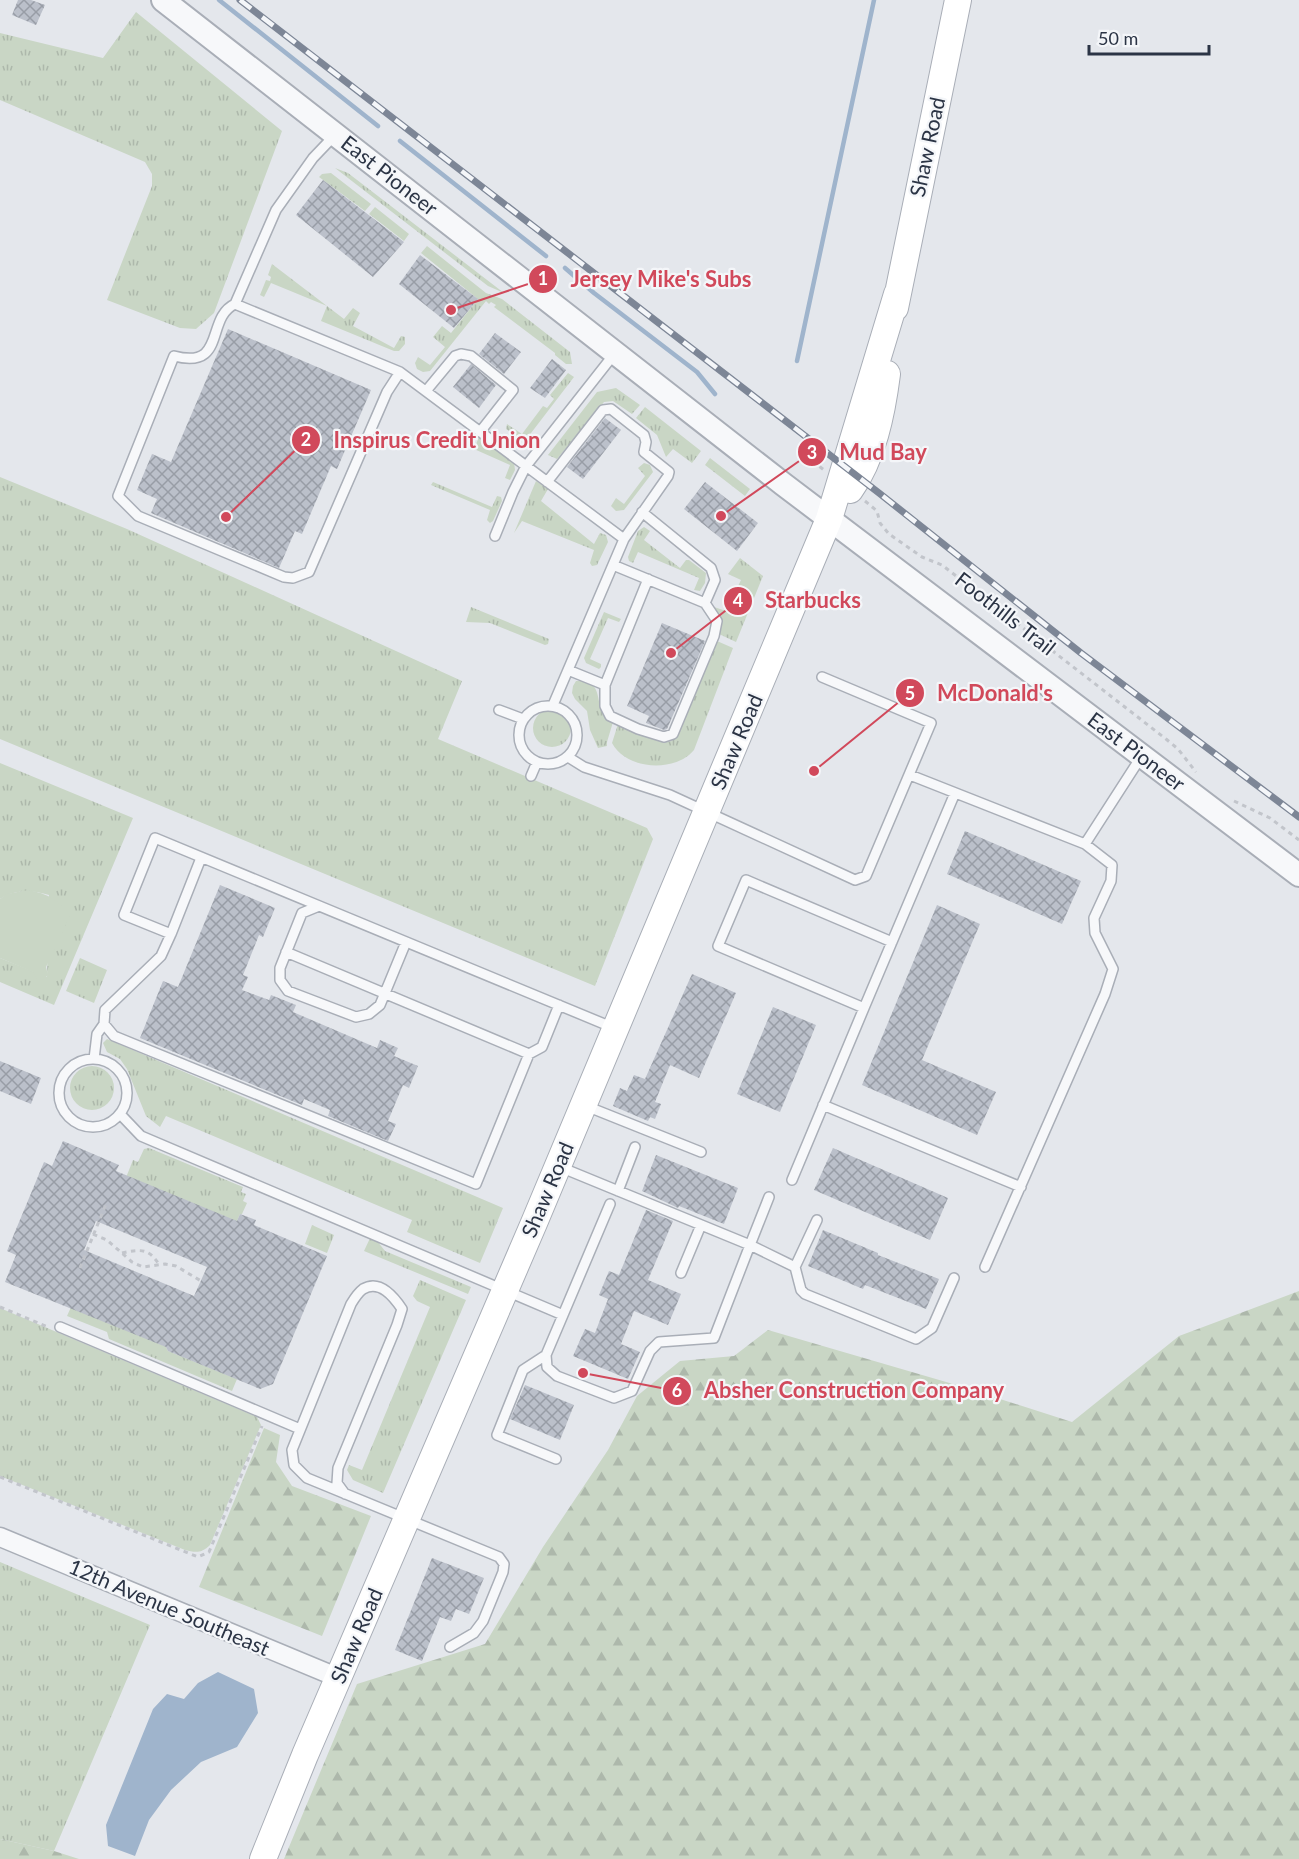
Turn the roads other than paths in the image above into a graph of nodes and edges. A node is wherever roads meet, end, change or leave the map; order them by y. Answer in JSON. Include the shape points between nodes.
{"nodes":[{"id":1,"x":163,"y":0,"type":"edge"},
{"id":2,"x":958,"y":0,"type":"edge"},
{"id":3,"x":336,"y":134,"type":"junction"},
{"id":4,"x":235,"y":304,"type":"junction"},
{"id":5,"x":615,"y":353,"type":"junction"},
{"id":6,"x":400,"y":372,"type":"junction"},
{"id":7,"x":426,"y":391,"type":"junction"},
{"id":8,"x":480,"y":432,"type":"junction"},
{"id":9,"x":526,"y":466,"type":"junction"},
{"id":10,"x":547,"y":482,"type":"junction"},
{"id":11,"x":642,"y":512,"type":"junction"},
{"id":12,"x":829,"y":519,"type":"junction"},
{"id":13,"x":495,"y":536,"type":"dead end"},
{"id":14,"x":624,"y":539,"type":"junction"},
{"id":15,"x":613,"y":565,"type":"junction"},
{"id":16,"x":648,"y":579,"type":"junction"},
{"id":17,"x":705,"y":603,"type":"junction"},
{"id":18,"x":568,"y":670,"type":"junction"},
{"id":19,"x":822,"y":677,"type":"dead end"},
{"id":20,"x":605,"y":685,"type":"junction"},
{"id":21,"x":553,"y":705,"type":"junction"},
{"id":22,"x":499,"y":710,"type":"dead end"},
{"id":23,"x":523,"y":719,"type":"junction"},
{"id":24,"x":1141,"y":756,"type":"junction"},
{"id":25,"x":568,"y":757,"type":"junction"},
{"id":26,"x":537,"y":762,"type":"junction"},
{"id":27,"x":910,"y":775,"type":"junction"},
{"id":28,"x":531,"y":776,"type":"dead end"},
{"id":29,"x":955,"y":793,"type":"junction"},
{"id":30,"x":707,"y":811,"type":"junction"},
{"id":31,"x":1085,"y":844,"type":"junction"},
{"id":32,"x":201,"y":858,"type":"junction"},
{"id":33,"x":1299,"y":875,"type":"edge"},
{"id":34,"x":319,"y":906,"type":"junction"},
{"id":35,"x":171,"y":934,"type":"junction"},
{"id":36,"x":406,"y":942,"type":"junction"},
{"id":37,"x":892,"y":942,"type":"junction"},
{"id":38,"x":286,"y":952,"type":"junction"},
{"id":39,"x":385,"y":994,"type":"junction"},
{"id":40,"x":559,"y":1005,"type":"junction"},
{"id":41,"x":864,"y":1008,"type":"junction"},
{"id":42,"x":104,"y":1024,"type":"junction"},
{"id":43,"x":616,"y":1029,"type":"junction"},
{"id":44,"x":530,"y":1054,"type":"junction"},
{"id":45,"x":94,"y":1059,"type":"junction"},
{"id":46,"x":584,"y":1105,"type":"junction"},
{"id":47,"x":823,"y":1105,"type":"junction"},
{"id":48,"x":120,"y":1114,"type":"junction"},
{"id":49,"x":635,"y":1147,"type":"dead end"},
{"id":50,"x":701,"y":1152,"type":"dead end"},
{"id":51,"x":558,"y":1166,"type":"junction"},
{"id":52,"x":792,"y":1180,"type":"dead end"},
{"id":53,"x":1021,"y":1187,"type":"junction"},
{"id":54,"x":618,"y":1191,"type":"junction"},
{"id":55,"x":769,"y":1197,"type":"dead end"},
{"id":56,"x":610,"y":1204,"type":"dead end"},
{"id":57,"x":817,"y":1220,"type":"dead end"},
{"id":58,"x":701,"y":1226,"type":"junction"},
{"id":59,"x":750,"y":1245,"type":"junction"},
{"id":60,"x":795,"y":1267,"type":"junction"},
{"id":61,"x":985,"y":1267,"type":"dead end"},
{"id":62,"x":681,"y":1273,"type":"dead end"},
{"id":63,"x":954,"y":1278,"type":"dead end"},
{"id":64,"x":505,"y":1291,"type":"junction"},
{"id":65,"x":563,"y":1315,"type":"junction"},
{"id":66,"x":58,"y":1328,"type":"road end"},
{"id":67,"x":546,"y":1355,"type":"junction"},
{"id":68,"x":300,"y":1429,"type":"junction"},
{"id":69,"x":556,"y":1459,"type":"dead end"},
{"id":70,"x":345,"y":1494,"type":"junction"},
{"id":71,"x":407,"y":1519,"type":"junction"},
{"id":72,"x":0,"y":1537,"type":"edge"},
{"id":73,"x":450,"y":1647,"type":"dead end"},
{"id":74,"x":339,"y":1678,"type":"junction"},
{"id":75,"x":263,"y":1859,"type":"edge"}],
"edges":[{"from":1,"to":3,"type":"street","name":"East Pioneer"},
{"from":2,"to":12,"type":"main road","name":"Shaw Road","via":[[897,294],[876,430],[858,478]]},
{"from":3,"to":4,"type":"lane","via":[[313,158],[276,210]]},
{"from":3,"to":5,"type":"street","name":"East Pioneer"},
{"from":4,"to":6,"type":"lane"},
{"from":4,"to":6,"type":"lane","via":[[226,311],[207,352],[200,358],[174,356],[118,496],[138,516],[284,577],[309,572],[387,392]]},
{"from":5,"to":9,"type":"lane"},
{"from":5,"to":12,"type":"street","name":"East Pioneer"},
{"from":6,"to":7,"type":"lane"},
{"from":7,"to":8,"type":"lane"},
{"from":7,"to":8,"type":"lane","via":[[455,356],[471,356],[513,390]]},
{"from":8,"to":9,"type":"lane"},
{"from":9,"to":10,"type":"lane"},
{"from":9,"to":13,"type":"lane"},
{"from":10,"to":11,"type":"lane","via":[[603,410],[611,409],[644,435],[644,452],[669,472]]},
{"from":10,"to":14,"type":"lane"},
{"from":11,"to":14,"type":"lane"},
{"from":11,"to":17,"type":"lane","via":[[711,568],[715,580]]},
{"from":12,"to":24,"type":"street","name":"East Pioneer"},
{"from":12,"to":30,"type":"main road","name":"Shaw Road"},
{"from":14,"to":15,"type":"lane"},
{"from":15,"to":16,"type":"lane"},
{"from":15,"to":18,"type":"lane"},
{"from":16,"to":17,"type":"lane"},
{"from":16,"to":20,"type":"lane"},
{"from":17,"to":20,"type":"lane","via":[[717,621],[714,636],[673,734],[664,738],[610,716],[605,706]]},
{"from":18,"to":20,"type":"lane"},
{"from":18,"to":21,"type":"lane"},
{"from":19,"to":27,"type":"lane","via":[[931,723]]},
{"from":21,"to":23,"type":"lane","via":[[533,709]]},
{"from":21,"to":25,"type":"lane","via":[[569,714],[578,731]]},
{"from":22,"to":23,"type":"lane"},
{"from":23,"to":26,"type":"lane","via":[[518,734],[520,745]]},
{"from":24,"to":31,"type":"lane"},
{"from":24,"to":33,"type":"street","name":"East Pioneer"},
{"from":25,"to":26,"type":"lane","via":[[551,764]]},
{"from":25,"to":30,"type":"lane","via":[[584,767]]},
{"from":26,"to":28,"type":"lane"},
{"from":27,"to":29,"type":"lane"},
{"from":27,"to":30,"type":"lane","via":[[866,876],[855,880]]},
{"from":29,"to":31,"type":"lane"},
{"from":29,"to":37,"type":"lane"},
{"from":30,"to":43,"type":"main road","name":"Shaw Road"},
{"from":31,"to":53,"type":"lane","via":[[1112,865],[1111,881],[1094,918],[1095,933],[1113,969]]},
{"from":32,"to":34,"type":"lane"},
{"from":32,"to":35,"type":"lane"},
{"from":32,"to":35,"type":"lane","via":[[155,838],[124,915]]},
{"from":34,"to":36,"type":"lane"},
{"from":34,"to":38,"type":"lane","via":[[302,913]]},
{"from":35,"to":42,"type":"lane","via":[[161,956],[105,1010]]},
{"from":36,"to":39,"type":"lane"},
{"from":36,"to":40,"type":"lane"},
{"from":37,"to":41,"type":"lane"},
{"from":37,"to":41,"type":"lane","via":[[746,880],[718,946]]},
{"from":38,"to":39,"type":"lane"},
{"from":38,"to":39,"type":"lane","via":[[280,980],[288,990],[357,1017],[380,1005]]},
{"from":39,"to":44,"type":"lane"},
{"from":40,"to":43,"type":"lane"},
{"from":40,"to":44,"type":"lane","via":[[542,1047]]},
{"from":41,"to":47,"type":"lane"},
{"from":42,"to":44,"type":"lane","via":[[114,1036],[476,1184]]},
{"from":42,"to":45,"type":"lane","via":[[97,1034]]},
{"from":43,"to":46,"type":"main road","name":"Shaw Road"},
{"from":45,"to":48,"type":"lane","via":[[110,1063],[125,1080],[127,1092]]},
{"from":45,"to":48,"type":"lane","via":[[78,1062],[63,1076],[59,1086],[62,1107],[68,1116],[89,1126],[100,1126]]},
{"from":46,"to":50,"type":"lane"},
{"from":46,"to":51,"type":"main road","name":"Shaw Road"},
{"from":47,"to":52,"type":"lane"},
{"from":47,"to":53,"type":"lane"},
{"from":48,"to":64,"type":"lane","via":[[141,1136]]},
{"from":49,"to":54,"type":"lane"},
{"from":51,"to":54,"type":"lane"},
{"from":51,"to":64,"type":"main road","name":"Shaw Road"},
{"from":53,"to":61,"type":"lane"},
{"from":54,"to":58,"type":"lane"},
{"from":55,"to":59,"type":"lane"},
{"from":56,"to":65,"type":"lane"},
{"from":57,"to":60,"type":"lane"},
{"from":58,"to":59,"type":"lane"},
{"from":58,"to":62,"type":"lane"},
{"from":59,"to":60,"type":"lane"},
{"from":59,"to":67,"type":"lane","via":[[714,1338],[659,1342],[650,1351],[632,1391],[614,1398],[557,1376],[547,1367]]},
{"from":60,"to":63,"type":"lane","via":[[805,1294],[916,1339],[932,1328]]},
{"from":64,"to":65,"type":"lane"},
{"from":64,"to":71,"type":"main road","name":"Shaw Road"},
{"from":65,"to":67,"type":"lane"},
{"from":66,"to":68,"type":"lane"},
{"from":67,"to":69,"type":"lane","via":[[524,1370],[498,1435]]},
{"from":68,"to":70,"type":"lane","via":[[292,1450],[294,1465],[307,1478]]},
{"from":68,"to":70,"type":"lane","via":[[351,1304],[363,1289],[376,1286],[391,1293],[402,1309],[338,1468],[337,1483]]},
{"from":70,"to":71,"type":"lane"},
{"from":71,"to":73,"type":"lane","via":[[498,1557],[504,1564],[483,1621],[474,1633]]},
{"from":71,"to":74,"type":"main road","name":"Shaw Road"},
{"from":72,"to":74,"type":"street","name":"12th Avenue Southeast"},
{"from":74,"to":75,"type":"main road","name":"Shaw Road"}]}
